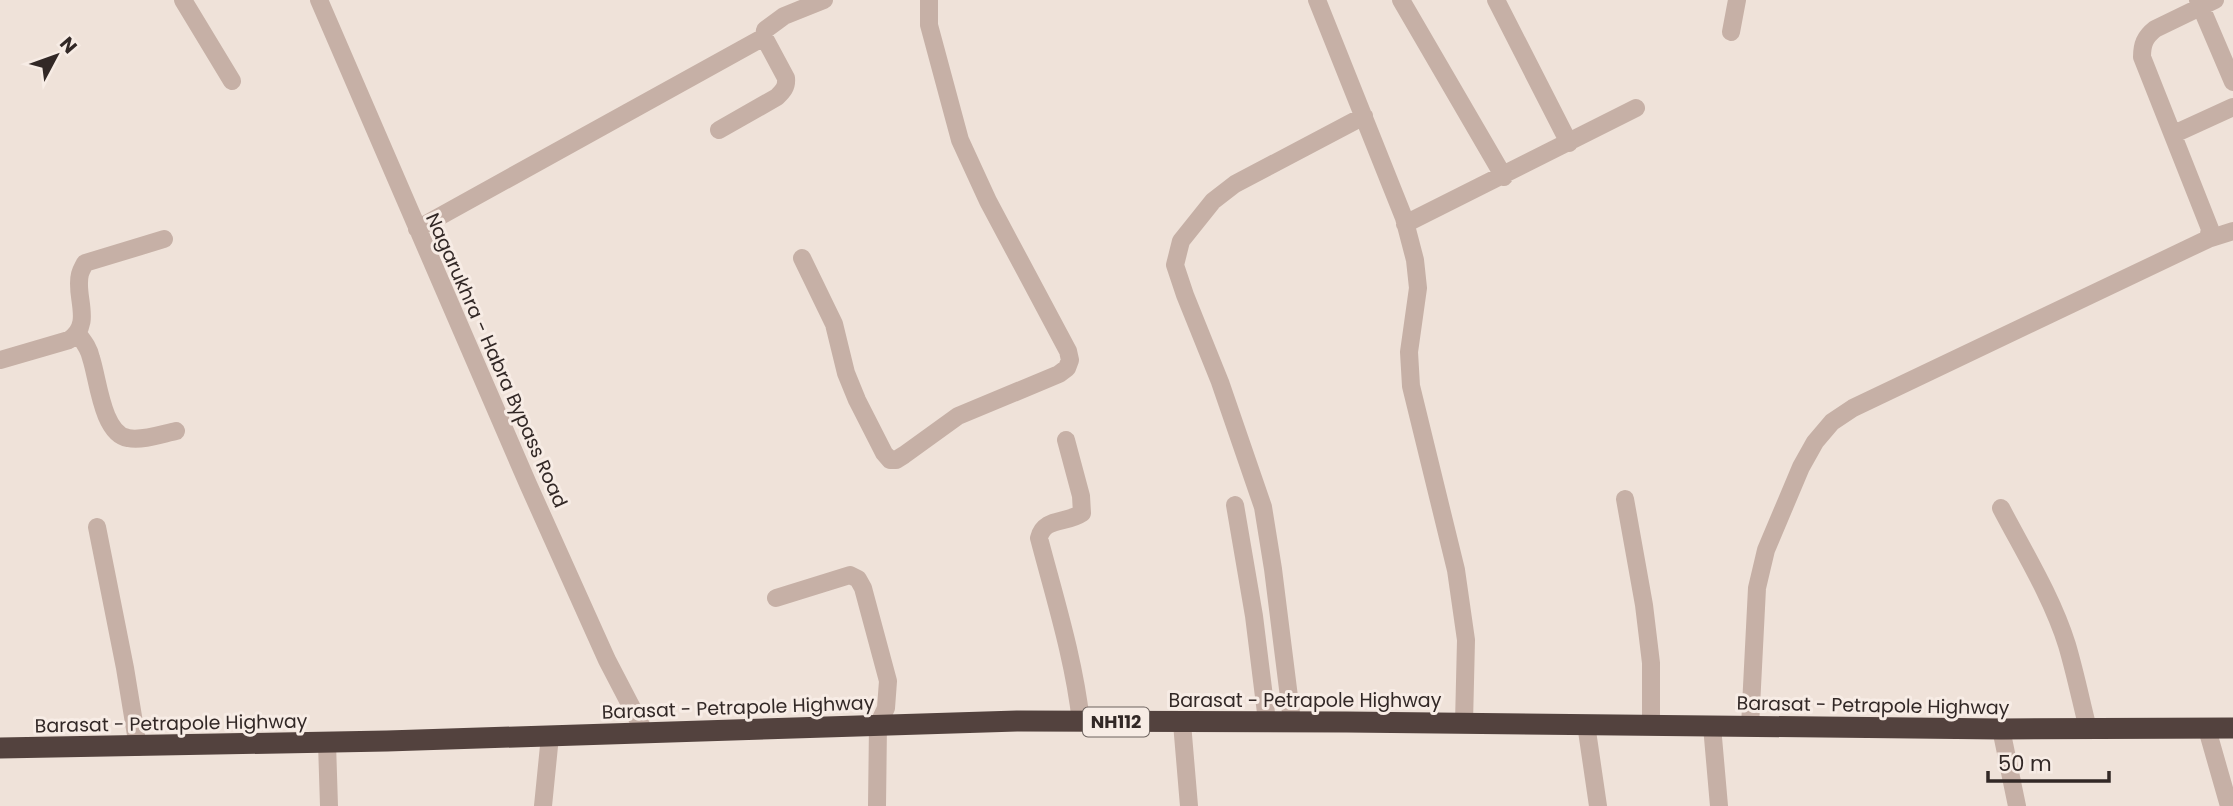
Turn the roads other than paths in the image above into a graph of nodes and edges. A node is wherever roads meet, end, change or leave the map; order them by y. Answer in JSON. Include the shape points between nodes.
{"nodes":[{"id":1,"x":183,"y":0,"type":"edge"},
{"id":2,"x":319,"y":0,"type":"edge"},
{"id":3,"x":824,"y":0,"type":"edge"},
{"id":4,"x":929,"y":0,"type":"edge"},
{"id":5,"x":1317,"y":0,"type":"edge"},
{"id":6,"x":1401,"y":0,"type":"edge"},
{"id":7,"x":1496,"y":0,"type":"edge"},
{"id":8,"x":1737,"y":0,"type":"edge"},
{"id":9,"x":2204,"y":2,"type":"edge"},
{"id":10,"x":1731,"y":32,"type":"dead end"},
{"id":11,"x":764,"y":37,"type":"junction"},
{"id":12,"x":232,"y":81,"type":"dead end"},
{"id":13,"x":2233,"y":82,"type":"edge"},
{"id":14,"x":2233,"y":107,"type":"edge"},
{"id":15,"x":1636,"y":108,"type":"dead end"},
{"id":16,"x":1364,"y":116,"type":"junction"},
{"id":17,"x":719,"y":130,"type":"dead end"},
{"id":18,"x":2174,"y":134,"type":"junction"},
{"id":19,"x":1569,"y":143,"type":"junction"},
{"id":20,"x":1504,"y":177,"type":"junction"},
{"id":21,"x":1405,"y":224,"type":"junction"},
{"id":22,"x":417,"y":229,"type":"junction"},
{"id":23,"x":2233,"y":231,"type":"edge"},
{"id":24,"x":164,"y":239,"type":"dead end"},
{"id":25,"x":2208,"y":239,"type":"junction"},
{"id":26,"x":802,"y":258,"type":"dead end"},
{"id":27,"x":78,"y":334,"type":"junction"},
{"id":28,"x":0,"y":360,"type":"edge"},
{"id":29,"x":176,"y":431,"type":"dead end"},
{"id":30,"x":1066,"y":440,"type":"dead end"},
{"id":31,"x":1625,"y":499,"type":"dead end"},
{"id":32,"x":1235,"y":505,"type":"dead end"},
{"id":33,"x":2001,"y":508,"type":"dead end"},
{"id":34,"x":97,"y":527,"type":"dead end"},
{"id":35,"x":776,"y":598,"type":"dead end"},
{"id":36,"x":1267,"y":721,"type":"junction"},
{"id":37,"x":1292,"y":721,"type":"junction"},
{"id":38,"x":1081,"y":722,"type":"junction"},
{"id":39,"x":1182,"y":723,"type":"junction"},
{"id":40,"x":1464,"y":723,"type":"junction"},
{"id":41,"x":1586,"y":724,"type":"junction"},
{"id":42,"x":878,"y":725,"type":"junction"},
{"id":43,"x":1651,"y":725,"type":"junction"},
{"id":44,"x":1712,"y":726,"type":"junction"},
{"id":45,"x":1750,"y":726,"type":"junction"},
{"id":46,"x":2233,"y":728,"type":"edge"},
{"id":47,"x":2001,"y":729,"type":"junction"},
{"id":48,"x":2088,"y":729,"type":"junction"},
{"id":49,"x":2207,"y":729,"type":"junction"},
{"id":50,"x":645,"y":733,"type":"junction"},
{"id":51,"x":550,"y":736,"type":"junction"},
{"id":52,"x":327,"y":743,"type":"junction"},
{"id":53,"x":138,"y":747,"type":"junction"},
{"id":54,"x":0,"y":748,"type":"edge"},
{"id":55,"x":329,"y":806,"type":"edge"},
{"id":56,"x":543,"y":806,"type":"edge"},
{"id":57,"x":877,"y":806,"type":"edge"},
{"id":58,"x":1189,"y":806,"type":"edge"},
{"id":59,"x":1598,"y":806,"type":"edge"},
{"id":60,"x":1718,"y":806,"type":"edge"},
{"id":61,"x":2017,"y":806,"type":"edge"},
{"id":62,"x":2229,"y":806,"type":"edge"}],
"edges":[{"from":1,"to":12,"type":"street"},
{"from":2,"to":22,"type":"street","name":"Nagarukhra - Habra Bypass Road"},
{"from":3,"to":11,"type":"street","via":[[784,16],[765,30]]},
{"from":4,"to":26,"type":"street","via":[[929,25],[960,140],[1068,351],[1067,368],[958,416],[890,460],[857,400],[834,324]]},
{"from":5,"to":16,"type":"street"},
{"from":6,"to":20,"type":"street"},
{"from":7,"to":19,"type":"street"},
{"from":8,"to":10,"type":"street"},
{"from":9,"to":13,"type":"street"},
{"from":9,"to":18,"type":"street","via":[[2155,29],[2142,45],[2142,57]]},
{"from":11,"to":17,"type":"street","via":[[786,78],[784,91]]},
{"from":11,"to":22,"type":"street"},
{"from":14,"to":18,"type":"street"},
{"from":15,"to":19,"type":"street"},
{"from":16,"to":21,"type":"street"},
{"from":16,"to":37,"type":"street","via":[[1247,177],[1213,201],[1181,241],[1175,265],[1263,507]]},
{"from":18,"to":25,"type":"street","via":[[2210,229]]},
{"from":19,"to":20,"type":"street"},
{"from":20,"to":21,"type":"street"},
{"from":21,"to":40,"type":"street","via":[[1418,288],[1409,352],[1411,386],[1456,570],[1466,640]]},
{"from":22,"to":50,"type":"street","name":"Nagarukhra - Habra Bypass Road","via":[[607,660]]},
{"from":23,"to":25,"type":"street"},
{"from":24,"to":27,"type":"street","via":[[85,263],[79,274],[82,327]]},
{"from":25,"to":45,"type":"street","via":[[1853,408],[1822,431],[1801,467],[1766,550],[1757,588]]},
{"from":27,"to":28,"type":"street"},
{"from":27,"to":29,"type":"street","via":[[89,352],[100,398],[116,433],[133,439]]},
{"from":30,"to":38,"type":"street","via":[[1082,496],[1082,513],[1048,524],[1039,538],[1068,646]]},
{"from":31,"to":43,"type":"street","via":[[1651,663]]},
{"from":32,"to":36,"type":"street"},
{"from":33,"to":48,"type":"street","via":[[2067,644]]},
{"from":34,"to":53,"type":"street"},
{"from":35,"to":42,"type":"street","via":[[838,576],[858,579],[888,681],[886,708]]},
{"from":36,"to":37,"type":"highway","name":"Barasat - Petrapole Highway","number":"NH112"},
{"from":36,"to":39,"type":"highway","name":"Barasat - Petrapole Highway","number":"NH112"},
{"from":37,"to":40,"type":"highway","name":"Barasat - Petrapole Highway","number":"NH112"},
{"from":38,"to":39,"type":"highway","name":"Barasat - Petrapole Highway","number":"NH112"},
{"from":38,"to":42,"type":"highway","name":"Barasat - Petrapole Highway","number":"NH112"},
{"from":39,"to":58,"type":"street"},
{"from":40,"to":41,"type":"highway","name":"Barasat - Petrapole Highway","number":"NH112"},
{"from":41,"to":43,"type":"highway","name":"Barasat - Petrapole Highway","number":"NH112"},
{"from":41,"to":59,"type":"street"},
{"from":42,"to":50,"type":"highway","name":"Barasat - Petrapole Highway","number":"NH112"},
{"from":42,"to":57,"type":"street"},
{"from":43,"to":44,"type":"highway","name":"Barasat - Petrapole Highway","number":"NH112"},
{"from":44,"to":45,"type":"highway","name":"Barasat - Petrapole Highway","number":"NH112"},
{"from":44,"to":60,"type":"street"},
{"from":45,"to":47,"type":"highway","name":"Barasat - Petrapole Highway","number":"NH112"},
{"from":46,"to":49,"type":"highway","name":"Barasat - Petrapole Highway","number":"NH112"},
{"from":47,"to":48,"type":"highway","name":"Barasat - Petrapole Highway","number":"NH112"},
{"from":47,"to":61,"type":"street"},
{"from":48,"to":49,"type":"highway","name":"Barasat - Petrapole Highway","number":"NH112"},
{"from":49,"to":62,"type":"street"},
{"from":50,"to":51,"type":"highway","name":"Barasat - Petrapole Highway","number":"NH112"},
{"from":51,"to":52,"type":"highway","name":"Barasat - Petrapole Highway","number":"NH112"},
{"from":51,"to":56,"type":"street"},
{"from":52,"to":53,"type":"highway","name":"Barasat - Petrapole Highway","number":"NH112"},
{"from":52,"to":55,"type":"street"},
{"from":53,"to":54,"type":"highway","name":"Barasat - Petrapole Highway","number":"NH112"}]}
